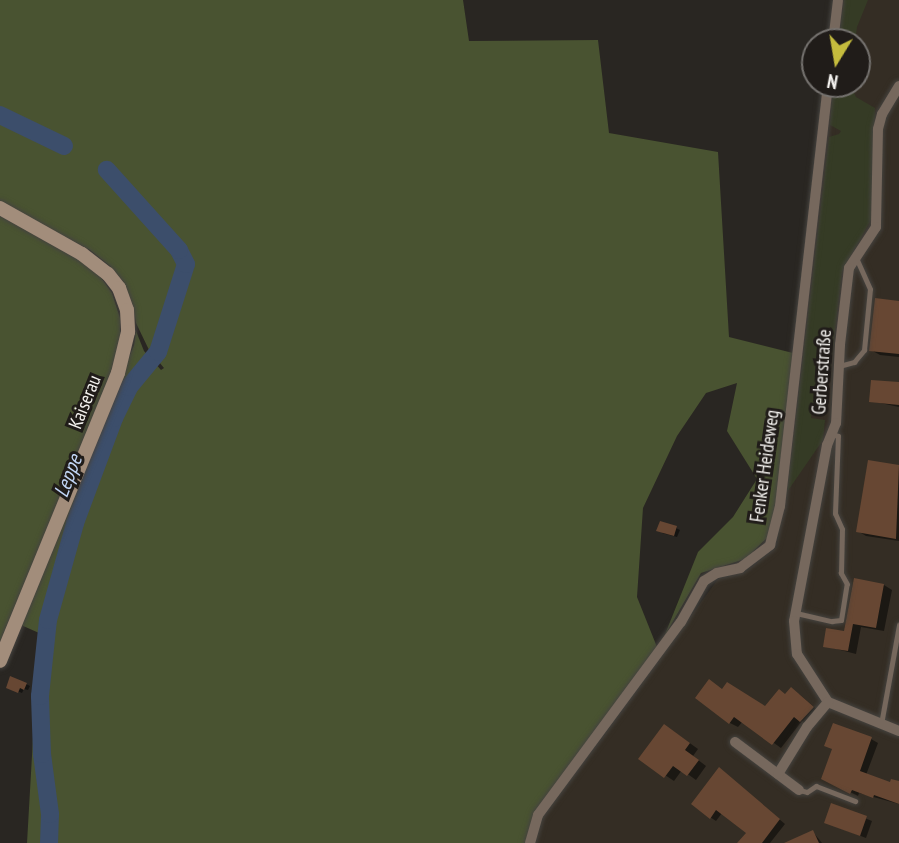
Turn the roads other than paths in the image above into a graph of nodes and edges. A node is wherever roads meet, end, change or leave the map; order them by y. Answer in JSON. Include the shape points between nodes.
{"nodes":[{"id":1,"x":838,"y":0,"type":"edge"},
{"id":2,"x":835,"y":28,"type":"edge"},
{"id":3,"x":899,"y":86,"type":"edge"},
{"id":4,"x":826,"y":98,"type":"edge"},
{"id":5,"x":0,"y":208,"type":"edge"},
{"id":6,"x":856,"y":258,"type":"junction"},
{"id":7,"x":839,"y":366,"type":"junction"},
{"id":8,"x":832,"y":434,"type":"junction"},
{"id":9,"x":796,"y":613,"type":"junction"},
{"id":10,"x":899,"y":625,"type":"edge"},
{"id":11,"x":0,"y":661,"type":"edge"},
{"id":12,"x":828,"y":702,"type":"junction"},
{"id":13,"x":881,"y":724,"type":"junction"},
{"id":14,"x":899,"y":731,"type":"edge"},
{"id":15,"x":735,"y":742,"type":"dead end"},
{"id":16,"x":778,"y":774,"type":"junction"},
{"id":17,"x":799,"y":790,"type":"joint"},
{"id":18,"x":855,"y":801,"type":"dead end"},
{"id":19,"x":530,"y":843,"type":"edge"}],
"edges":[{"from":1,"to":2,"type":"street"},
{"from":3,"to":6,"type":"street","name":"Gerberstraße","via":[[881,114],[878,129],[876,227]]},
{"from":4,"to":19,"type":"street","name":"Fenker Heideweg","via":[[780,506],[772,538],[759,555],[740,568],[704,581],[681,622],[538,815]]},
{"from":5,"to":11,"type":"main road","name":"Kaiserau","via":[[82,254],[108,274],[127,310],[128,332],[118,373]]},
{"from":6,"to":7,"type":"street","name":"Gerberstraße","via":[[849,268]]},
{"from":6,"to":7,"type":"lane","via":[[870,289],[864,350],[855,362]]},
{"from":7,"to":8,"type":"street","name":"Gerberstraße"},
{"from":8,"to":9,"type":"street","name":"Gerberstraße"},
{"from":8,"to":9,"type":"lane","via":[[838,436],[835,513],[842,529],[841,573],[847,584],[841,620]]},
{"from":9,"to":12,"type":"street","name":"Gerberstraße","via":[[797,654]]},
{"from":10,"to":13,"type":"lane"},
{"from":12,"to":13,"type":"street"},
{"from":12,"to":16,"type":"street"},
{"from":13,"to":14,"type":"street"},
{"from":15,"to":16,"type":"street"},
{"from":16,"to":17,"type":"street"},
{"from":17,"to":18,"type":"lane","via":[[807,792],[816,786]]}]}
